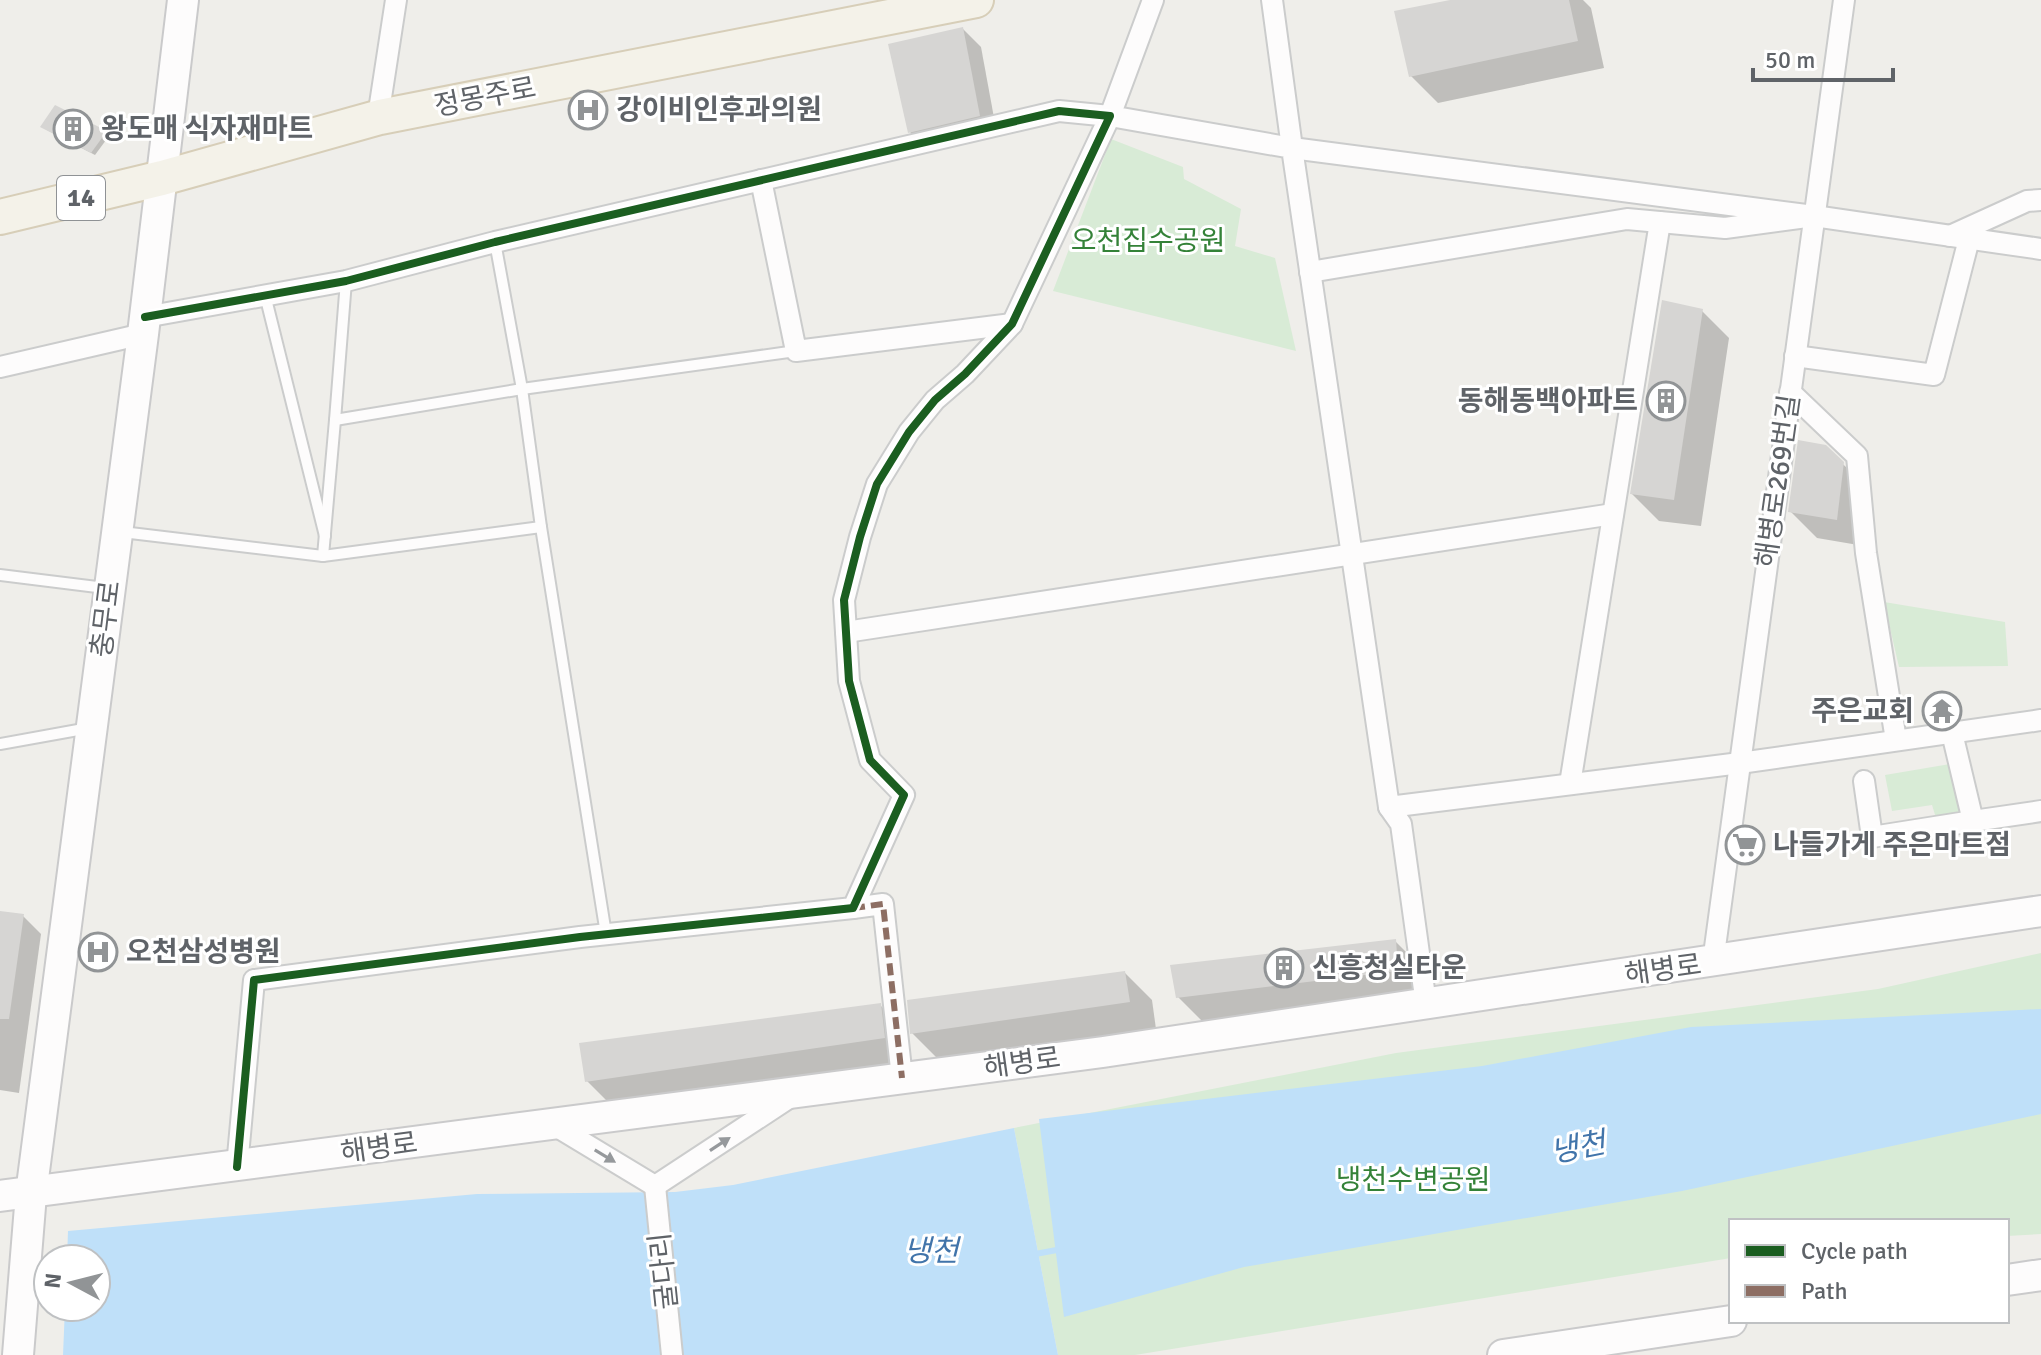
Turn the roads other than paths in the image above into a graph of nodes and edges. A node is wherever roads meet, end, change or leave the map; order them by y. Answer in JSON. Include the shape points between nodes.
{"nodes":[{"id":1,"x":183,"y":0,"type":"edge"},
{"id":2,"x":396,"y":0,"type":"edge"},
{"id":3,"x":976,"y":0,"type":"edge"},
{"id":4,"x":1153,"y":0,"type":"edge"},
{"id":5,"x":1272,"y":0,"type":"edge"},
{"id":6,"x":1844,"y":0,"type":"edge"},
{"id":7,"x":1110,"y":116,"type":"junction"},
{"id":8,"x":378,"y":117,"type":"junction"},
{"id":9,"x":1292,"y":148,"type":"junction"},
{"id":10,"x":162,"y":178,"type":"junction"},
{"id":11,"x":761,"y":180,"type":"junction"},
{"id":12,"x":2041,"y":200,"type":"edge"},
{"id":13,"x":1814,"y":216,"type":"junction"},
{"id":14,"x":0,"y":217,"type":"edge"},
{"id":15,"x":1660,"y":222,"type":"junction"},
{"id":16,"x":1960,"y":237,"type":"junction"},
{"id":17,"x":495,"y":242,"type":"junction"},
{"id":18,"x":2041,"y":249,"type":"edge"},
{"id":19,"x":1310,"y":272,"type":"junction"},
{"id":20,"x":346,"y":281,"type":"junction"},
{"id":21,"x":265,"y":295,"type":"junction"},
{"id":22,"x":1012,"y":324,"type":"junction"},
{"id":23,"x":144,"y":326,"type":"junction"},
{"id":24,"x":796,"y":351,"type":"junction"},
{"id":25,"x":1795,"y":356,"type":"junction"},
{"id":26,"x":0,"y":367,"type":"edge"},
{"id":27,"x":522,"y":389,"type":"junction"},
{"id":28,"x":1790,"y":392,"type":"junction"},
{"id":29,"x":335,"y":420,"type":"junction"},
{"id":30,"x":1613,"y":514,"type":"junction"},
{"id":31,"x":541,"y":527,"type":"junction"},
{"id":32,"x":117,"y":532,"type":"junction"},
{"id":33,"x":325,"y":536,"type":"junction"},
{"id":34,"x":1351,"y":553,"type":"junction"},
{"id":35,"x":323,"y":556,"type":"junction"},
{"id":36,"x":0,"y":575,"type":"edge"},
{"id":37,"x":110,"y":589,"type":"junction"},
{"id":38,"x":846,"y":632,"type":"junction"},
{"id":39,"x":2041,"y":720,"type":"edge"},
{"id":40,"x":92,"y":727,"type":"junction"},
{"id":41,"x":1952,"y":733,"type":"junction"},
{"id":42,"x":1896,"y":740,"type":"junction"},
{"id":43,"x":0,"y":744,"type":"edge"},
{"id":44,"x":1740,"y":763,"type":"junction"},
{"id":45,"x":1864,"y":781,"type":"dead end"},
{"id":46,"x":1570,"y":784,"type":"junction"},
{"id":47,"x":1389,"y":807,"type":"junction"},
{"id":48,"x":2041,"y":811,"type":"edge"},
{"id":49,"x":1973,"y":821,"type":"junction"},
{"id":50,"x":853,"y":908,"type":"junction"},
{"id":51,"x":2041,"y":911,"type":"edge"},
{"id":52,"x":606,"y":934,"type":"junction"},
{"id":53,"x":1713,"y":962,"type":"junction"},
{"id":54,"x":1426,"y":1004,"type":"junction"},
{"id":55,"x":902,"y":1078,"type":"junction"},
{"id":56,"x":799,"y":1092,"type":"junction"},
{"id":57,"x":554,"y":1125,"type":"junction"},
{"id":58,"x":237,"y":1167,"type":"junction"},
{"id":59,"x":656,"y":1189,"type":"junction"},
{"id":60,"x":31,"y":1194,"type":"junction"},
{"id":61,"x":0,"y":1196,"type":"edge"},
{"id":62,"x":2041,"y":1275,"type":"edge"},
{"id":63,"x":2009,"y":1280,"type":"edge"},
{"id":64,"x":1729,"y":1322,"type":"edge"},
{"id":65,"x":1682,"y":1342,"type":"edge"},
{"id":66,"x":18,"y":1355,"type":"edge"},
{"id":67,"x":672,"y":1355,"type":"edge"},
{"id":68,"x":1503,"y":1355,"type":"edge"}],
"edges":[{"from":1,"to":10,"type":"main road","name":"충무로"},
{"from":2,"to":8,"type":"street"},
{"from":3,"to":8,"type":"main road","name":"정몽주로","number":"14"},
{"from":4,"to":7,"type":"street"},
{"from":5,"to":9,"type":"street"},
{"from":6,"to":13,"type":"street","name":"해병로269번길"},
{"from":7,"to":9,"type":"street"},
{"from":7,"to":11,"type":"street","via":[[1059,111]]},
{"from":7,"to":22,"type":"street"},
{"from":8,"to":10,"type":"main road","name":"정몽주로","number":"14"},
{"from":9,"to":13,"type":"street"},
{"from":9,"to":19,"type":"street"},
{"from":10,"to":14,"type":"main road","name":"정몽주로","number":"14"},
{"from":10,"to":23,"type":"main road","name":"충무로"},
{"from":11,"to":17,"type":"street"},
{"from":11,"to":24,"type":"street"},
{"from":12,"to":16,"type":"street","via":[[2027,201]]},
{"from":13,"to":15,"type":"street","via":[[1725,228]]},
{"from":13,"to":16,"type":"street"},
{"from":13,"to":25,"type":"street","name":"해병로269번길"},
{"from":15,"to":19,"type":"street","via":[[1627,219]]},
{"from":15,"to":30,"type":"street"},
{"from":16,"to":18,"type":"street"},
{"from":16,"to":25,"type":"street","via":[[1934,375]]},
{"from":17,"to":20,"type":"street"},
{"from":17,"to":27,"type":"lane"},
{"from":19,"to":34,"type":"street"},
{"from":20,"to":21,"type":"street"},
{"from":20,"to":29,"type":"lane"},
{"from":21,"to":23,"type":"street"},
{"from":21,"to":33,"type":"lane"},
{"from":22,"to":24,"type":"street"},
{"from":22,"to":38,"type":"street","via":[[935,400],[877,484],[844,600]]},
{"from":23,"to":26,"type":"street"},
{"from":23,"to":32,"type":"main road","name":"충무로"},
{"from":24,"to":27,"type":"lane"},
{"from":25,"to":28,"type":"street","name":"해병로269번길"},
{"from":27,"to":29,"type":"lane"},
{"from":27,"to":31,"type":"lane"},
{"from":28,"to":42,"type":"street","via":[[1857,456],[1866,553]]},
{"from":28,"to":44,"type":"street","name":"해병로269번길"},
{"from":29,"to":33,"type":"lane"},
{"from":30,"to":34,"type":"street"},
{"from":30,"to":46,"type":"street"},
{"from":31,"to":35,"type":"lane"},
{"from":31,"to":52,"type":"lane"},
{"from":32,"to":35,"type":"lane"},
{"from":32,"to":37,"type":"main road","name":"충무로"},
{"from":33,"to":35,"type":"lane"},
{"from":34,"to":38,"type":"street"},
{"from":34,"to":47,"type":"street"},
{"from":36,"to":37,"type":"lane"},
{"from":37,"to":40,"type":"main road","name":"충무로"},
{"from":38,"to":50,"type":"street","via":[[849,681],[870,760],[904,795]]},
{"from":39,"to":41,"type":"street"},
{"from":40,"to":43,"type":"lane"},
{"from":40,"to":60,"type":"main road","name":"충무로"},
{"from":41,"to":42,"type":"street"},
{"from":41,"to":49,"type":"street"},
{"from":42,"to":44,"type":"street"},
{"from":44,"to":46,"type":"street"},
{"from":44,"to":53,"type":"street","name":"해병로269번길"},
{"from":45,"to":49,"type":"street","via":[[1872,837]]},
{"from":46,"to":47,"type":"street"},
{"from":47,"to":54,"type":"street","via":[[1401,824]]},
{"from":48,"to":49,"type":"street"},
{"from":50,"to":52,"type":"street"},
{"from":50,"to":55,"type":"street","via":[[883,904]]},
{"from":51,"to":53,"type":"main road","name":"해병로"},
{"from":52,"to":58,"type":"street","via":[[254,980]]},
{"from":53,"to":54,"type":"main road","name":"해병로"},
{"from":54,"to":55,"type":"main road","name":"해병로"},
{"from":55,"to":56,"type":"main road","name":"해병로"},
{"from":56,"to":57,"type":"main road","name":"해병로"},
{"from":59,"to":56,"type":"street","one_way":true},
{"from":57,"to":58,"type":"main road","name":"해병로"},
{"from":57,"to":59,"type":"street","one_way":true},
{"from":58,"to":60,"type":"main road","name":"해병로"},
{"from":59,"to":67,"type":"street","name":"굴다리"},
{"from":60,"to":61,"type":"main road","name":"해병로"},
{"from":60,"to":66,"type":"main road","name":"충무로"},
{"from":62,"to":63,"type":"main road"},
{"from":64,"to":65,"type":"main road"},
{"from":65,"to":68,"type":"main road"}]}
